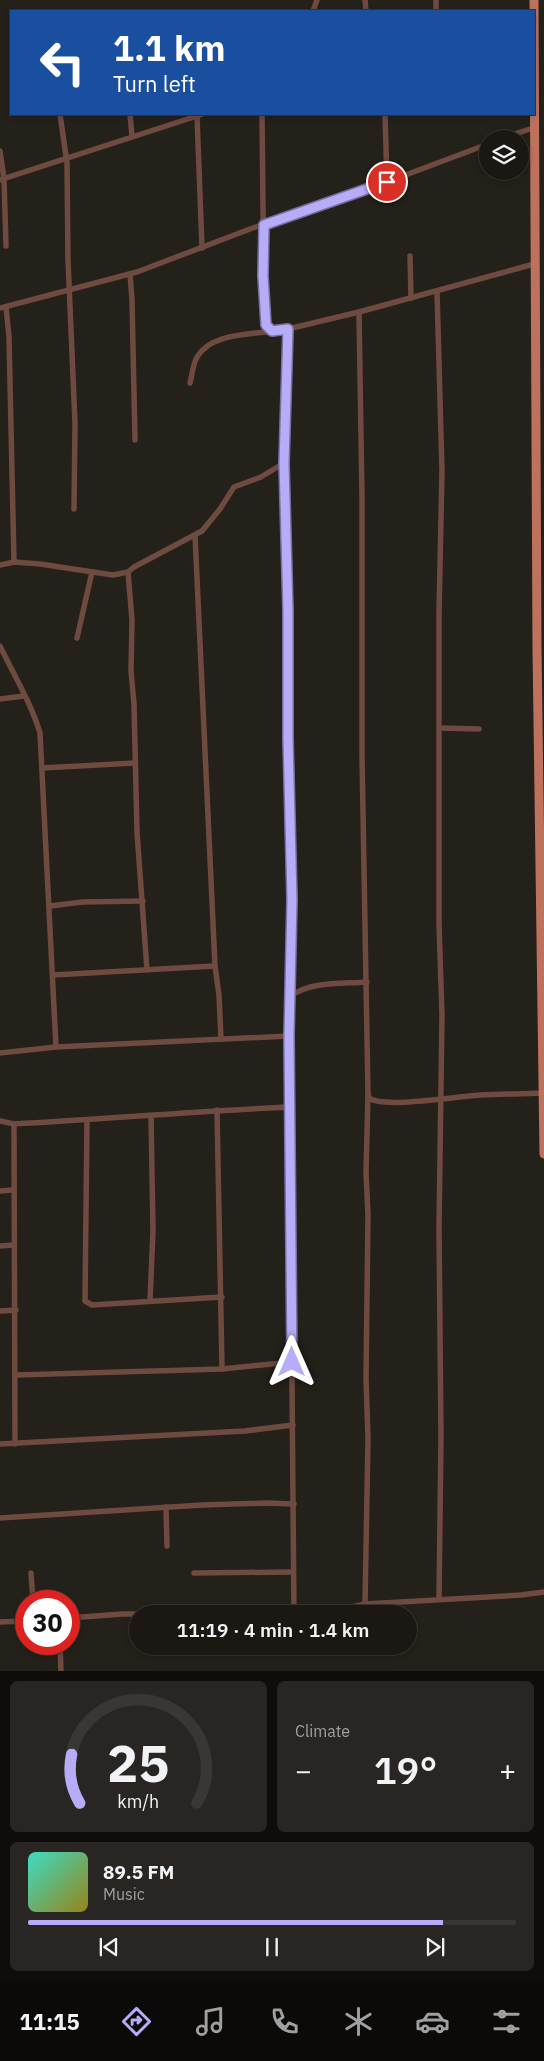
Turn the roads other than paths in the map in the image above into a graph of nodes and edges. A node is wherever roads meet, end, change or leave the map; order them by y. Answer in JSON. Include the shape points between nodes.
{"nodes":[{"id":1,"x":535,"y":97,"type":"edge"},
{"id":2,"x":60,"y":115,"type":"edge"},
{"id":3,"x":130,"y":115,"type":"edge"},
{"id":4,"x":200,"y":115,"type":"edge"},
{"id":5,"x":262,"y":115,"type":"edge"},
{"id":6,"x":385,"y":115,"type":"edge"},
{"id":7,"x":536,"y":126,"type":"junction"},
{"id":8,"x":525,"y":130,"type":"edge"},
{"id":9,"x":132,"y":136,"type":"junction"},
{"id":10,"x":479,"y":147,"type":"edge"},
{"id":11,"x":0,"y":151,"type":"edge"},
{"id":12,"x":66,"y":158,"type":"junction"},
{"id":13,"x":2,"y":180,"type":"edge"},
{"id":14,"x":387,"y":182,"type":"junction"},
{"id":15,"x":539,"y":207,"type":"edge"},
{"id":16,"x":264,"y":225,"type":"junction"},
{"id":17,"x":6,"y":246,"type":"dead end"},
{"id":18,"x":202,"y":248,"type":"junction"},
{"id":19,"x":410,"y":256,"type":"dead end"},
{"id":20,"x":534,"y":264,"type":"junction"},
{"id":21,"x":130,"y":274,"type":"junction"},
{"id":22,"x":69,"y":290,"type":"junction"},
{"id":23,"x":437,"y":291,"type":"junction"},
{"id":24,"x":411,"y":298,"type":"junction"},
{"id":25,"x":3,"y":308,"type":"edge"},
{"id":26,"x":360,"y":312,"type":"junction"},
{"id":27,"x":288,"y":329,"type":"junction"},
{"id":28,"x":272,"y":331,"type":"junction"},
{"id":29,"x":190,"y":383,"type":"dead end"},
{"id":30,"x":135,"y":440,"type":"dead end"},
{"id":31,"x":284,"y":463,"type":"junction"},
{"id":32,"x":74,"y":509,"type":"dead end"},
{"id":33,"x":195,"y":535,"type":"junction"},
{"id":34,"x":14,"y":562,"type":"junction"},
{"id":35,"x":0,"y":565,"type":"edge"},
{"id":36,"x":92,"y":572,"type":"junction"},
{"id":37,"x":128,"y":572,"type":"junction"},
{"id":38,"x":77,"y":638,"type":"dead end"},
{"id":39,"x":0,"y":646,"type":"edge"},
{"id":40,"x":24,"y":696,"type":"junction"},
{"id":41,"x":0,"y":699,"type":"edge"},
{"id":42,"x":440,"y":728,"type":"junction"},
{"id":43,"x":479,"y":729,"type":"dead end"},
{"id":44,"x":135,"y":763,"type":"junction"},
{"id":45,"x":42,"y":768,"type":"junction"},
{"id":46,"x":542,"y":874,"type":"edge"},
{"id":47,"x":143,"y":901,"type":"junction"},
{"id":48,"x":50,"y":906,"type":"junction"},
{"id":49,"x":215,"y":966,"type":"junction"},
{"id":50,"x":147,"y":970,"type":"junction"},
{"id":51,"x":53,"y":975,"type":"junction"},
{"id":52,"x":367,"y":982,"type":"junction"},
{"id":53,"x":291,"y":996,"type":"junction"},
{"id":54,"x":289,"y":1036,"type":"junction"},
{"id":55,"x":221,"y":1039,"type":"junction"},
{"id":56,"x":56,"y":1047,"type":"junction"},
{"id":57,"x":0,"y":1053,"type":"edge"},
{"id":58,"x":543,"y":1093,"type":"edge"},
{"id":59,"x":369,"y":1098,"type":"junction"},
{"id":60,"x":441,"y":1098,"type":"junction"},
{"id":61,"x":291,"y":1107,"type":"junction"},
{"id":62,"x":217,"y":1110,"type":"junction"},
{"id":63,"x":151,"y":1116,"type":"junction"},
{"id":64,"x":87,"y":1120,"type":"junction"},
{"id":65,"x":0,"y":1121,"type":"edge"},
{"id":66,"x":14,"y":1124,"type":"junction"},
{"id":67,"x":544,"y":1154,"type":"edge"},
{"id":68,"x":0,"y":1190,"type":"edge"},
{"id":69,"x":14,"y":1190,"type":"junction"},
{"id":70,"x":14,"y":1245,"type":"junction"},
{"id":71,"x":0,"y":1246,"type":"edge"},
{"id":72,"x":222,"y":1297,"type":"junction"},
{"id":73,"x":150,"y":1301,"type":"junction"},
{"id":74,"x":16,"y":1310,"type":"junction"},
{"id":75,"x":0,"y":1311,"type":"edge"},
{"id":76,"x":292,"y":1362,"type":"junction"},
{"id":77,"x":222,"y":1369,"type":"junction"},
{"id":78,"x":16,"y":1375,"type":"junction"},
{"id":79,"x":293,"y":1424,"type":"junction"},
{"id":80,"x":0,"y":1444,"type":"edge"},
{"id":81,"x":16,"y":1444,"type":"junction"},
{"id":82,"x":294,"y":1504,"type":"junction"},
{"id":83,"x":166,"y":1508,"type":"junction"},
{"id":84,"x":0,"y":1518,"type":"edge"},
{"id":85,"x":167,"y":1546,"type":"dead end"},
{"id":86,"x":293,"y":1572,"type":"junction"},
{"id":87,"x":31,"y":1573,"type":"dead end"},
{"id":88,"x":194,"y":1573,"type":"dead end"},
{"id":89,"x":32,"y":1590,"type":"edge"},
{"id":90,"x":544,"y":1592,"type":"edge"},
{"id":91,"x":439,"y":1599,"type":"junction"},
{"id":92,"x":366,"y":1604,"type":"junction"},
{"id":93,"x":294,"y":1605,"type":"edge"},
{"id":94,"x":362,"y":1605,"type":"edge"},
{"id":95,"x":129,"y":1614,"type":"edge"},
{"id":96,"x":80,"y":1617,"type":"edge"},
{"id":97,"x":15,"y":1621,"type":"edge"},
{"id":98,"x":0,"y":1622,"type":"edge"},
{"id":99,"x":60,"y":1655,"type":"edge"},
{"id":100,"x":61,"y":1671,"type":"edge"}],
"edges":[{"from":1,"to":7,"type":"main road"},
{"from":2,"to":12,"type":"street"},
{"from":3,"to":9,"type":"street"},
{"from":4,"to":9,"type":"street"},
{"from":4,"to":18,"type":"street"},
{"from":5,"to":16,"type":"street"},
{"from":6,"to":14,"type":"street"},
{"from":7,"to":8,"type":"street"},
{"from":7,"to":15,"type":"main road"},
{"from":9,"to":12,"type":"street"},
{"from":10,"to":14,"type":"street"},
{"from":11,"to":13,"type":"street"},
{"from":12,"to":13,"type":"street"},
{"from":12,"to":22,"type":"street"},
{"from":13,"to":17,"type":"street"},
{"from":14,"to":16,"type":"street"},
{"from":15,"to":20,"type":"main road"},
{"from":16,"to":18,"type":"street"},
{"from":16,"to":28,"type":"street","via":[[264,302],[266,325]]},
{"from":18,"to":21,"type":"street"},
{"from":19,"to":24,"type":"street"},
{"from":20,"to":23,"type":"street"},
{"from":20,"to":46,"type":"main road"},
{"from":21,"to":22,"type":"street"},
{"from":21,"to":30,"type":"street"},
{"from":22,"to":25,"type":"street"},
{"from":22,"to":32,"type":"street","via":[[75,423]]},
{"from":23,"to":24,"type":"street"},
{"from":23,"to":42,"type":"street","via":[[442,471]]},
{"from":24,"to":26,"type":"street"},
{"from":25,"to":34,"type":"street","via":[[9,337]]},
{"from":26,"to":27,"type":"street"},
{"from":26,"to":52,"type":"street","via":[[362,756]]},
{"from":27,"to":28,"type":"street"},
{"from":27,"to":31,"type":"street"},
{"from":28,"to":29,"type":"street","via":[[208,344],[197,357]]},
{"from":31,"to":33,"type":"street","via":[[261,477],[234,487],[211,520]]},
{"from":31,"to":53,"type":"street"},
{"from":33,"to":37,"type":"street"},
{"from":33,"to":49,"type":"street"},
{"from":34,"to":35,"type":"street"},
{"from":34,"to":36,"type":"street"},
{"from":36,"to":37,"type":"street","via":[[113,575]]},
{"from":36,"to":38,"type":"street"},
{"from":37,"to":44,"type":"street"},
{"from":39,"to":40,"type":"street"},
{"from":40,"to":41,"type":"street"},
{"from":40,"to":45,"type":"street","via":[[34,712],[40,734]]},
{"from":42,"to":43,"type":"street"},
{"from":42,"to":60,"type":"street"},
{"from":44,"to":45,"type":"street"},
{"from":44,"to":47,"type":"street"},
{"from":45,"to":48,"type":"street"},
{"from":46,"to":58,"type":"main road"},
{"from":47,"to":48,"type":"street"},
{"from":47,"to":50,"type":"street"},
{"from":48,"to":51,"type":"street"},
{"from":49,"to":50,"type":"street"},
{"from":49,"to":55,"type":"street"},
{"from":50,"to":51,"type":"street"},
{"from":51,"to":56,"type":"street"},
{"from":52,"to":53,"type":"street","via":[[309,987]]},
{"from":52,"to":59,"type":"street"},
{"from":53,"to":54,"type":"street"},
{"from":54,"to":55,"type":"street"},
{"from":54,"to":61,"type":"street"},
{"from":55,"to":56,"type":"street"},
{"from":56,"to":57,"type":"street"},
{"from":58,"to":60,"type":"street"},
{"from":58,"to":67,"type":"main road"},
{"from":59,"to":60,"type":"street","via":[[406,1102]]},
{"from":59,"to":92,"type":"street","via":[[366,1172]]},
{"from":60,"to":91,"type":"street"},
{"from":61,"to":62,"type":"street"},
{"from":61,"to":76,"type":"street"},
{"from":62,"to":63,"type":"street"},
{"from":62,"to":72,"type":"street"},
{"from":63,"to":64,"type":"street"},
{"from":63,"to":73,"type":"street"},
{"from":64,"to":66,"type":"street"},
{"from":64,"to":73,"type":"street","via":[[86,1301],[92,1305]]},
{"from":65,"to":66,"type":"street"},
{"from":66,"to":69,"type":"street"},
{"from":68,"to":69,"type":"street"},
{"from":69,"to":70,"type":"street"},
{"from":70,"to":71,"type":"street"},
{"from":70,"to":74,"type":"street"},
{"from":72,"to":73,"type":"street"},
{"from":72,"to":77,"type":"street"},
{"from":74,"to":75,"type":"street"},
{"from":74,"to":78,"type":"street"},
{"from":76,"to":77,"type":"street"},
{"from":76,"to":79,"type":"street"},
{"from":77,"to":78,"type":"street"},
{"from":78,"to":81,"type":"street"},
{"from":79,"to":81,"type":"street","via":[[245,1431]]},
{"from":79,"to":82,"type":"street"},
{"from":80,"to":81,"type":"street"},
{"from":82,"to":83,"type":"street"},
{"from":82,"to":86,"type":"street"},
{"from":83,"to":84,"type":"street"},
{"from":83,"to":85,"type":"street"},
{"from":86,"to":88,"type":"street"},
{"from":86,"to":93,"type":"street"},
{"from":87,"to":89,"type":"street"},
{"from":90,"to":91,"type":"street"},
{"from":91,"to":92,"type":"street"},
{"from":92,"to":94,"type":"street"},
{"from":95,"to":96,"type":"street"},
{"from":97,"to":98,"type":"street"},
{"from":99,"to":100,"type":"street"}]}
